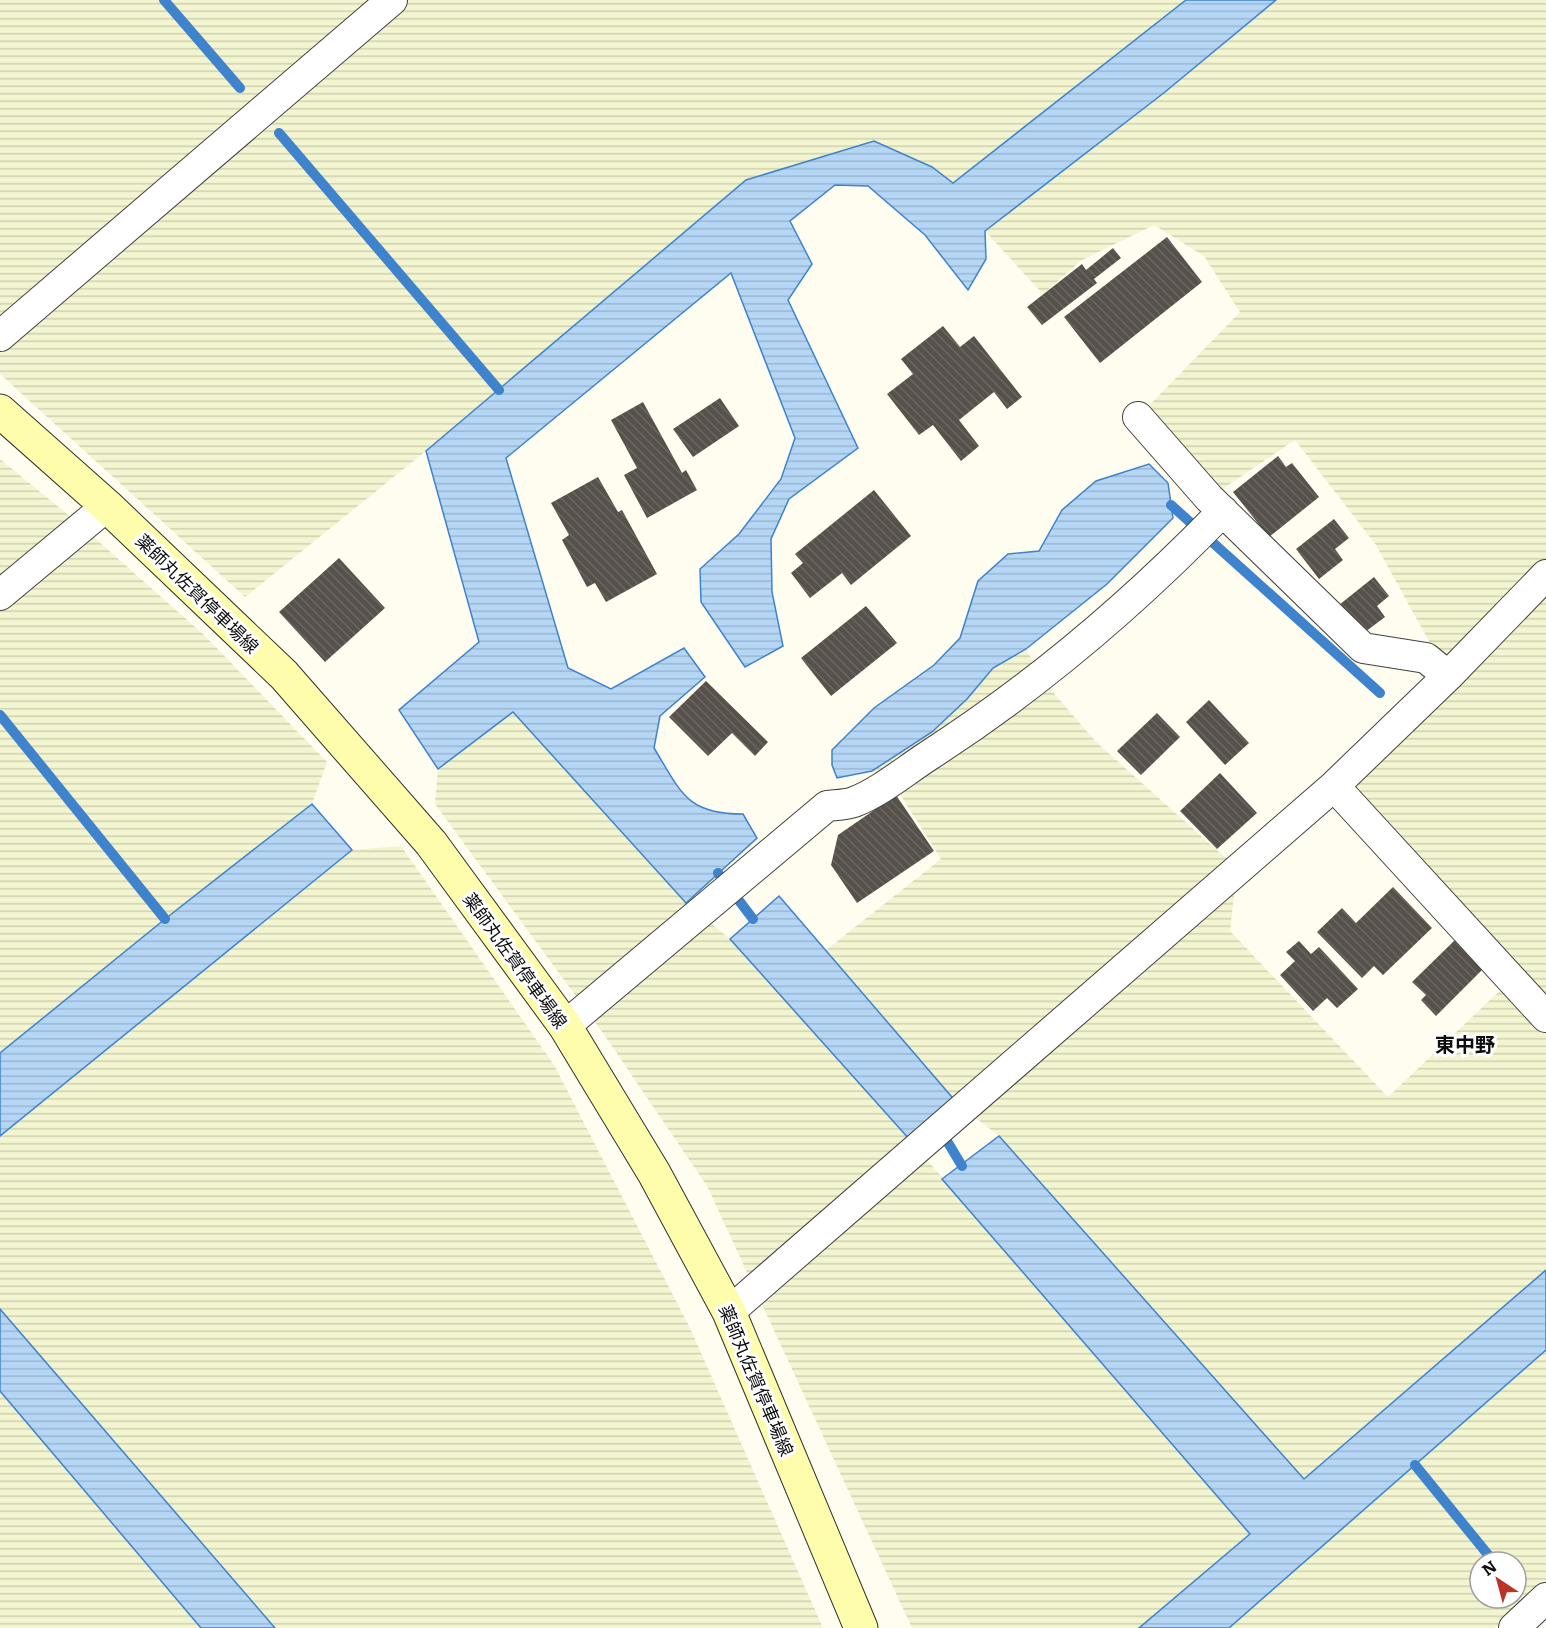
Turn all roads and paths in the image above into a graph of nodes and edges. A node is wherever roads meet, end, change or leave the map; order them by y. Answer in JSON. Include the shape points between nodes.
{"nodes":[{"id":1,"x":392,"y":0,"type":"edge"},
{"id":2,"x":0,"y":336,"type":"edge"},
{"id":3,"x":0,"y":411,"type":"edge"},
{"id":4,"x":1138,"y":417,"type":"dead end"},
{"id":5,"x":107,"y":506,"type":"junction"},
{"id":6,"x":1222,"y":511,"type":"junction"},
{"id":7,"x":1546,"y":575,"type":"edge"},
{"id":8,"x":0,"y":595,"type":"edge"},
{"id":9,"x":1448,"y":676,"type":"junction"},
{"id":10,"x":1334,"y":786,"type":"junction"},
{"id":11,"x":1546,"y":1017,"type":"edge"},
{"id":12,"x":565,"y":1026,"type":"junction"},
{"id":13,"x":729,"y":1312,"type":"junction"},
{"id":14,"x":1546,"y":1598,"type":"edge"},
{"id":15,"x":861,"y":1628,"type":"edge"},
{"id":16,"x":1514,"y":1628,"type":"edge"}],
"edges":[{"from":1,"to":2,"type":"street"},
{"from":3,"to":5,"type":"main road","name":"薬師丸佐賀停車場線"},
{"from":4,"to":6,"type":"street"},
{"from":5,"to":8,"type":"street"},
{"from":5,"to":12,"type":"main road","name":"薬師丸佐賀停車場線","via":[[292,684],[431,843]]},
{"from":6,"to":9,"type":"street","via":[[1363,648],[1426,658]]},
{"from":6,"to":12,"type":"street","via":[[1182,553],[1060,662],[891,780],[854,802],[827,806]]},
{"from":7,"to":9,"type":"street"},
{"from":9,"to":10,"type":"street"},
{"from":10,"to":11,"type":"street"},
{"from":10,"to":13,"type":"street"},
{"from":12,"to":13,"type":"main road","name":"薬師丸佐賀停車場線","via":[[654,1173]]},
{"from":13,"to":15,"type":"main road","name":"薬師丸佐賀停車場線"},
{"from":14,"to":16,"type":"street"}]}
